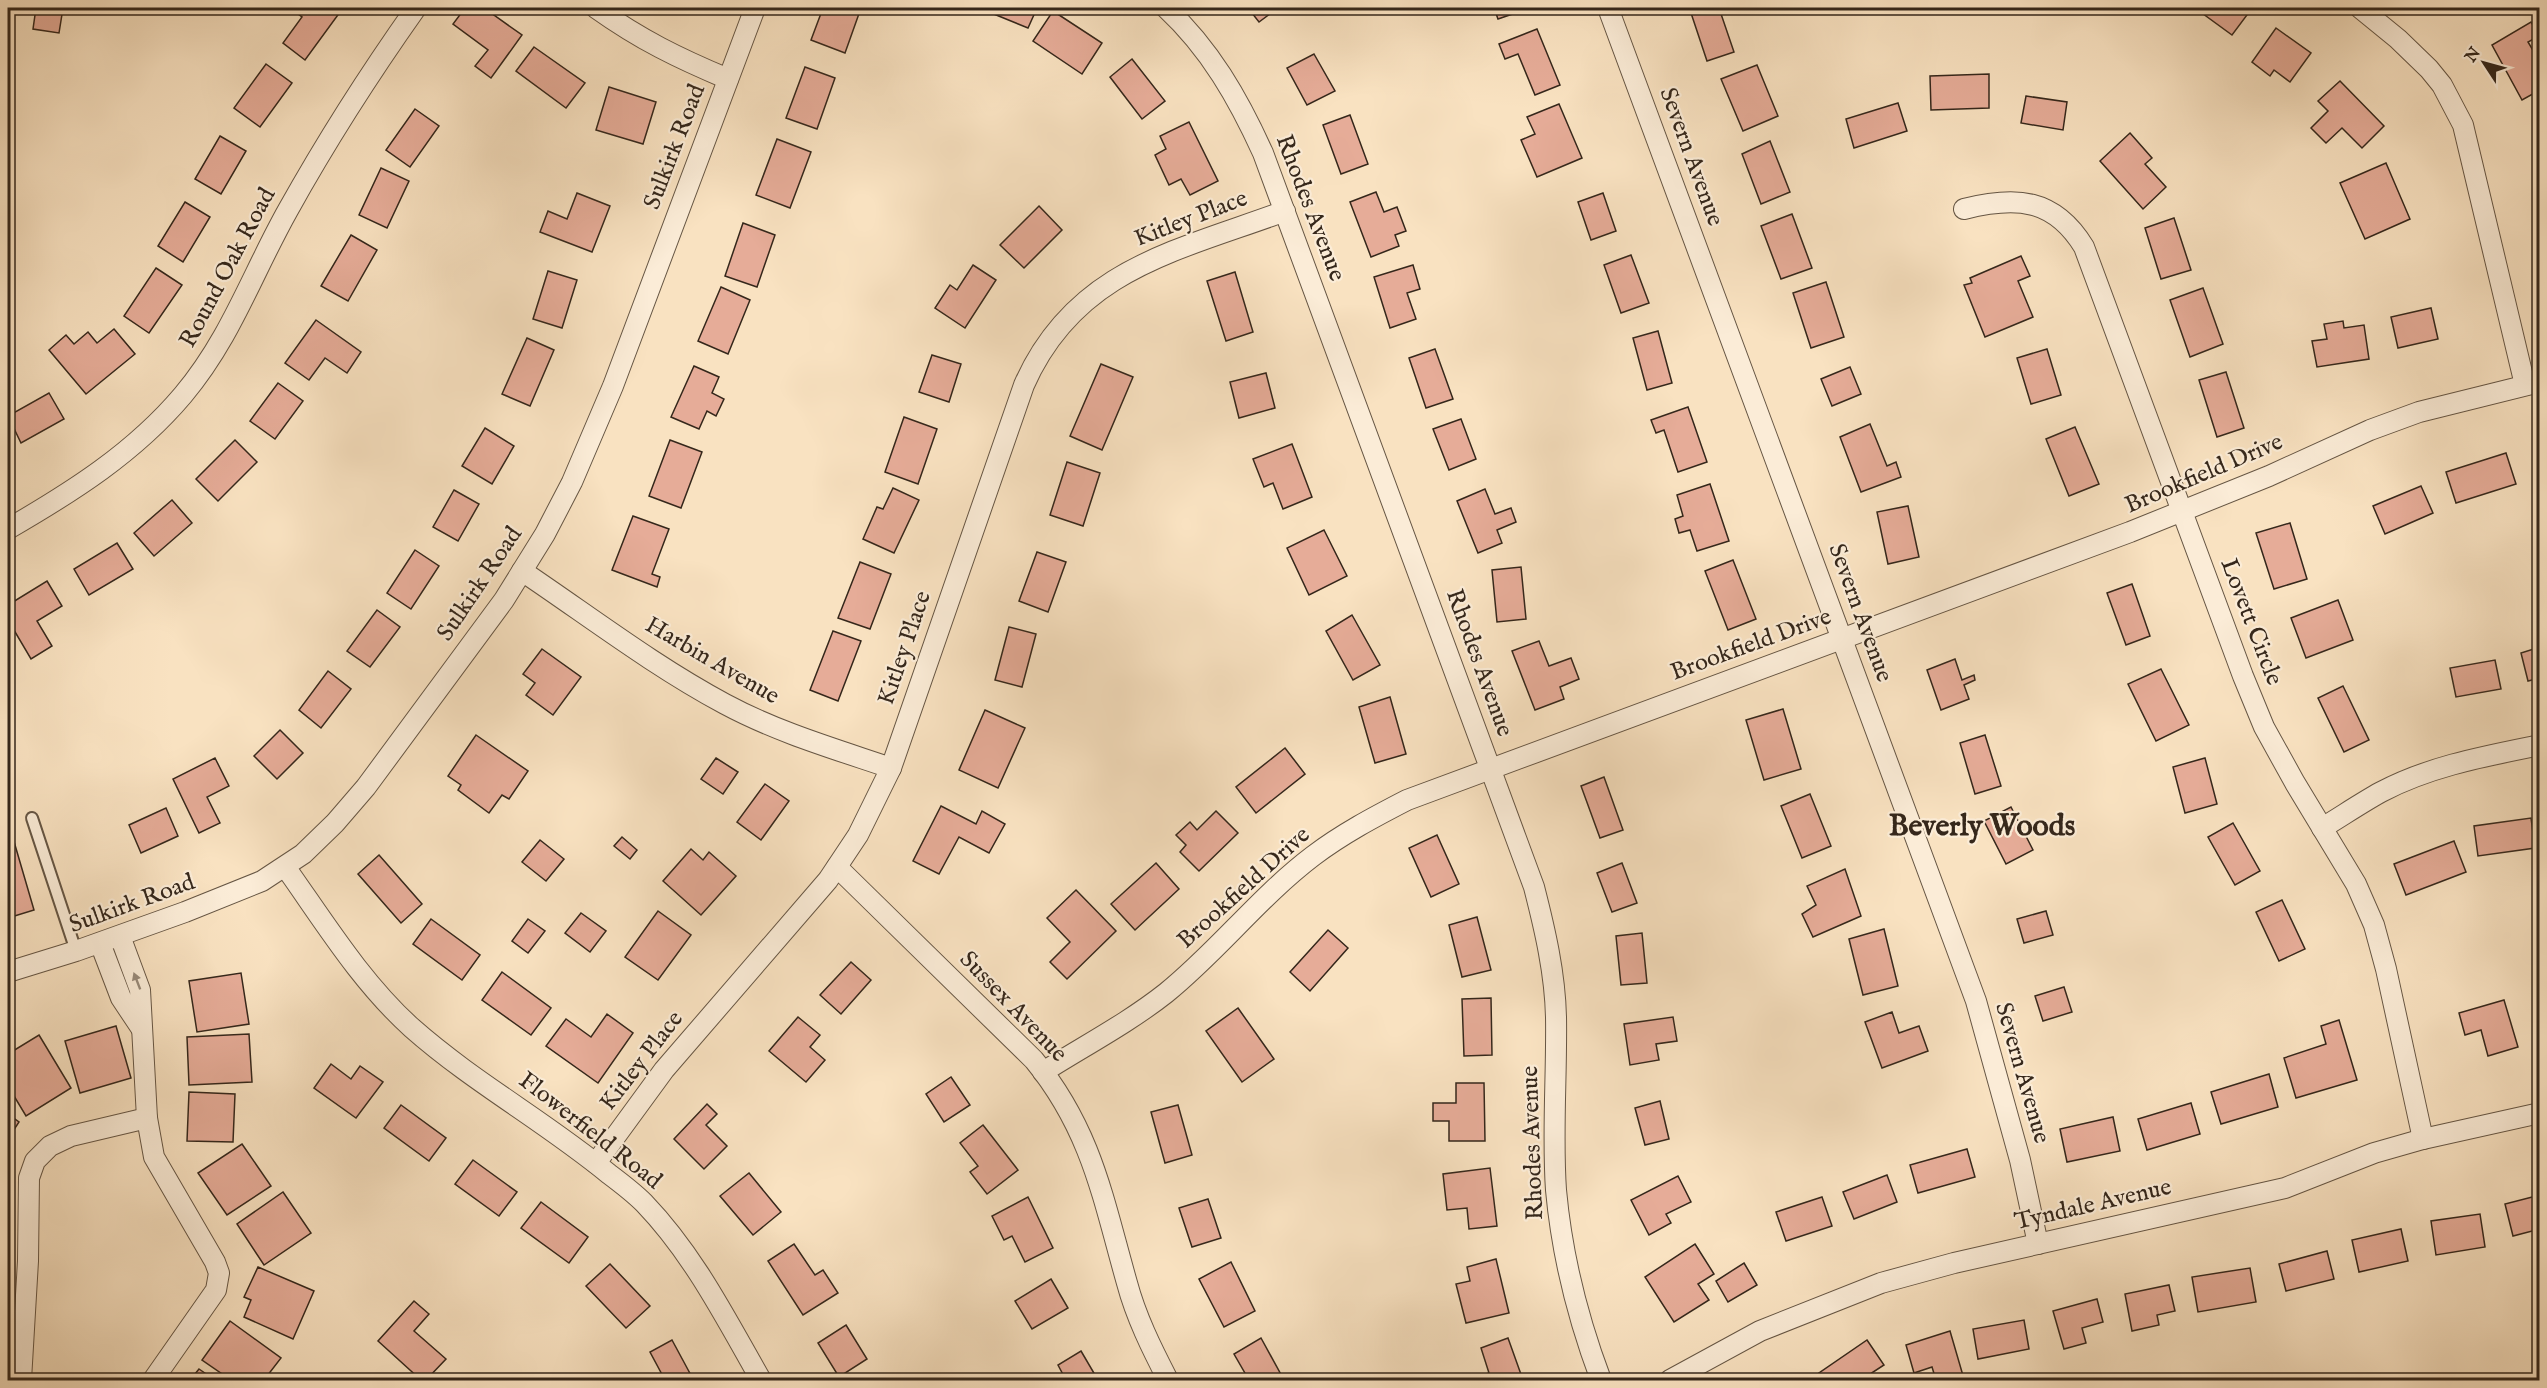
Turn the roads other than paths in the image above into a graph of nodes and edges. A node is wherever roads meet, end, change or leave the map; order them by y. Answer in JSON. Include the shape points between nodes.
{"nodes":[{"id":1,"x":417,"y":8,"type":"edge"},
{"id":2,"x":596,"y":8,"type":"edge"},
{"id":3,"x":755,"y":8,"type":"edge"},
{"id":4,"x":1166,"y":8,"type":"edge"},
{"id":5,"x":1608,"y":8,"type":"edge"},
{"id":6,"x":2360,"y":8,"type":"edge"},
{"id":7,"x":728,"y":80,"type":"junction"},
{"id":8,"x":1964,"y":209,"type":"dead end"},
{"id":9,"x":1285,"y":212,"type":"junction"},
{"id":10,"x":2532,"y":383,"type":"edge"},
{"id":11,"x":2182,"y":511,"type":"junction"},
{"id":12,"x":8,"y":529,"type":"edge"},
{"id":13,"x":522,"y":571,"type":"junction"},
{"id":14,"x":1842,"y":639,"type":"junction"},
{"id":15,"x":2540,"y":745,"type":"edge"},
{"id":16,"x":891,"y":768,"type":"junction"},
{"id":17,"x":1491,"y":769,"type":"junction"},
{"id":18,"x":32,"y":818,"type":"dead end"},
{"id":19,"x":2322,"y":828,"type":"junction"},
{"id":20,"x":837,"y":867,"type":"junction"},
{"id":21,"x":286,"y":868,"type":"junction"},
{"id":22,"x":120,"y":936,"type":"junction"},
{"id":23,"x":100,"y":943,"type":"junction"},
{"id":24,"x":76,"y":951,"type":"junction"},
{"id":25,"x":8,"y":972,"type":"edge"},
{"id":26,"x":141,"y":1028,"type":"junction"},
{"id":27,"x":1043,"y":1072,"type":"junction"},
{"id":28,"x":2540,"y":1113,"type":"edge"},
{"id":29,"x":147,"y":1118,"type":"junction"},
{"id":30,"x":2423,"y":1139,"type":"junction"},
{"id":31,"x":596,"y":1163,"type":"junction"},
{"id":32,"x":2038,"y":1244,"type":"junction"},
{"id":33,"x":21,"y":1380,"type":"edge"},
{"id":34,"x":153,"y":1380,"type":"edge"},
{"id":35,"x":762,"y":1380,"type":"edge"},
{"id":36,"x":1168,"y":1380,"type":"edge"},
{"id":37,"x":1601,"y":1380,"type":"edge"},
{"id":38,"x":1670,"y":1380,"type":"edge"}],
"edges":[{"from":1,"to":12,"type":"street","name":"Round Oak Road","via":[[334,130],[287,212],[239,311],[198,377],[152,429],[110,465]]},
{"from":2,"to":7,"type":"street","via":[[665,52]]},
{"from":3,"to":7,"type":"street","name":"Sulkirk Road"},
{"from":4,"to":9,"type":"street","name":"Rhodes Avenue","via":[[1199,42],[1241,105]]},
{"from":5,"to":14,"type":"street","name":"Severn Avenue"},
{"from":6,"to":10,"type":"street","via":[[2429,69],[2460,116]]},
{"from":7,"to":13,"type":"street","name":"Sulkirk Road","via":[[587,449]]},
{"from":8,"to":11,"type":"street","name":"Lovett Circle","via":[[1990,203],[2030,203],[2050,211],[2072,229],[2084,247]]},
{"from":9,"to":16,"type":"street","name":"Kitley Place","via":[[1126,272],[1073,312],[1050,339],[1024,385]]},
{"from":9,"to":17,"type":"street","name":"Rhodes Avenue"},
{"from":10,"to":11,"type":"street","name":"Brookfield Drive","via":[[2419,412]]},
{"from":11,"to":14,"type":"street","name":"Brookfield Drive"},
{"from":11,"to":19,"type":"street","name":"Lovett Circle","via":[[2264,727]]},
{"from":13,"to":16,"type":"street","name":"Harbin Avenue","via":[[725,704],[792,734]]},
{"from":13,"to":21,"type":"street","name":"Sulkirk Road","via":[[366,787],[335,823]]},
{"from":14,"to":17,"type":"street","name":"Brookfield Drive"},
{"from":14,"to":32,"type":"street","name":"Severn Avenue","via":[[1976,1001],[2020,1160]]},
{"from":15,"to":19,"type":"street","via":[[2471,759],[2427,773],[2383,792]]},
{"from":16,"to":20,"type":"street","name":"Kitley Place","via":[[858,835]]},
{"from":17,"to":27,"type":"street","name":"Brookfield Drive","via":[[1407,800],[1312,857],[1167,993]]},
{"from":17,"to":37,"type":"street","name":"Rhodes Avenue","via":[[1534,887],[1551,958],[1556,1015],[1555,1160],[1560,1222],[1576,1309]]},
{"from":18,"to":24,"type":"lane"},
{"from":19,"to":30,"type":"street","name":"Lovett Circle","via":[[2356,884],[2374,925]]},
{"from":20,"to":27,"type":"street","name":"Sussex Avenue"},
{"from":20,"to":31,"type":"street","name":"Kitley Place","via":[[664,1070]]},
{"from":21,"to":22,"type":"street","name":"Sulkirk Road"},
{"from":21,"to":31,"type":"street","name":"Flowerfield Road","via":[[361,973],[413,1028]]},
{"from":22,"to":23,"type":"street","name":"Sulkirk Road"},
{"from":26,"to":22,"type":"street","one_way":true,"via":[[140,990]]},
{"from":23,"to":24,"type":"street","name":"Sulkirk Road"},
{"from":23,"to":26,"type":"street","via":[[121,998]]},
{"from":24,"to":25,"type":"street","name":"Sulkirk Road"},
{"from":26,"to":29,"type":"street"},
{"from":27,"to":36,"type":"street","name":"Sussex Avenue","via":[[1088,1147],[1127,1285]]},
{"from":28,"to":30,"type":"street","name":"Tyndale Avenue"},
{"from":29,"to":33,"type":"street","via":[[71,1136],[50,1146],[35,1161],[29,1178]]},
{"from":29,"to":34,"type":"street","via":[[154,1157],[219,1273],[216,1290]]},
{"from":30,"to":32,"type":"street","name":"Tyndale Avenue","via":[[2374,1153],[2284,1188]]},
{"from":31,"to":35,"type":"street","name":"Flowerfield Road","via":[[664,1224],[697,1269]]},
{"from":32,"to":38,"type":"street","name":"Tyndale Avenue","via":[[1954,1263],[1843,1296],[1760,1331]]}]}
